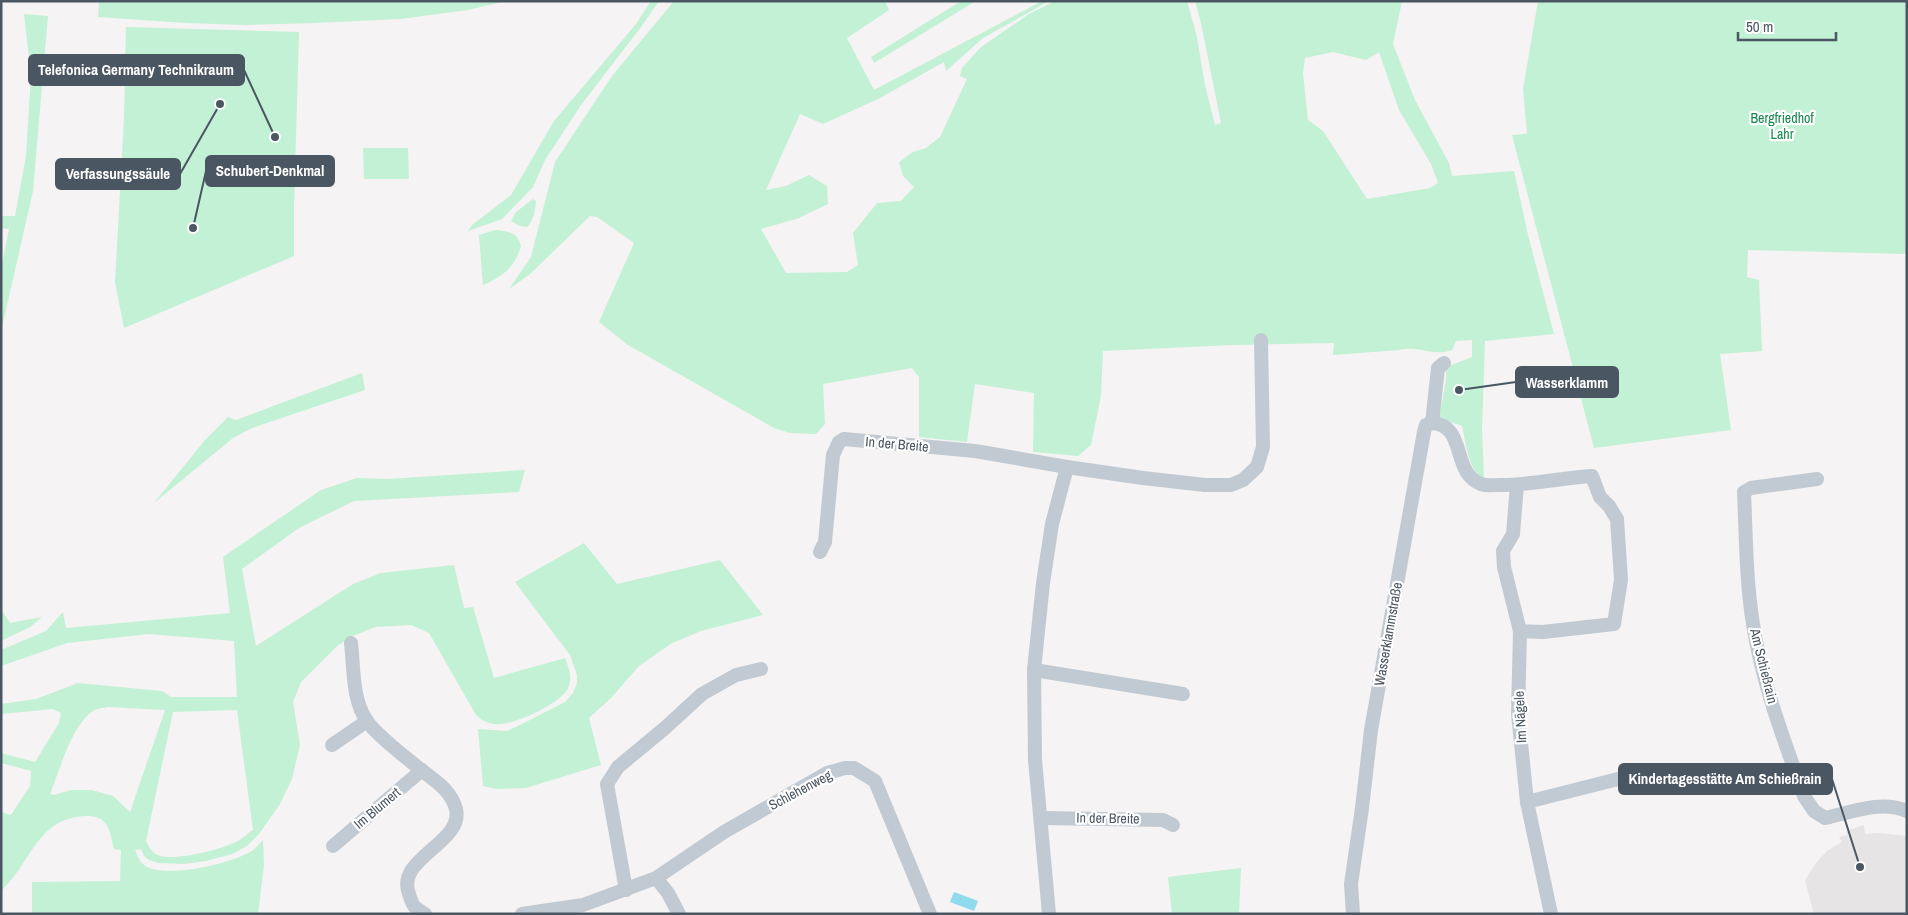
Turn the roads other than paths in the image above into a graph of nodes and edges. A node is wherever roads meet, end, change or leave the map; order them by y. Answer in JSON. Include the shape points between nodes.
{"nodes":[{"id":1,"x":1261,"y":340,"type":"dead end"},
{"id":2,"x":1444,"y":363,"type":"dead end"},
{"id":3,"x":1432,"y":423,"type":"junction"},
{"id":4,"x":1067,"y":467,"type":"junction"},
{"id":5,"x":1818,"y":479,"type":"dead end"},
{"id":6,"x":1517,"y":485,"type":"junction"},
{"id":7,"x":820,"y":552,"type":"dead end"},
{"id":8,"x":1520,"y":631,"type":"junction"},
{"id":9,"x":351,"y":643,"type":"dead end"},
{"id":10,"x":761,"y":669,"type":"dead end"},
{"id":11,"x":1034,"y":670,"type":"junction"},
{"id":12,"x":1183,"y":694,"type":"dead end"},
{"id":13,"x":367,"y":721,"type":"junction"},
{"id":14,"x":332,"y":745,"type":"dead end"},
{"id":15,"x":422,"y":770,"type":"junction"},
{"id":16,"x":1634,"y":775,"type":"dead end"},
{"id":17,"x":1527,"y":802,"type":"junction"},
{"id":18,"x":1907,"y":812,"type":"edge"},
{"id":19,"x":1042,"y":818,"type":"junction"},
{"id":20,"x":1173,"y":825,"type":"dead end"},
{"id":21,"x":333,"y":846,"type":"dead end"},
{"id":22,"x":656,"y":878,"type":"junction"},
{"id":23,"x":626,"y":890,"type":"junction"},
{"id":24,"x":424,"y":914,"type":"edge"},
{"id":25,"x":522,"y":914,"type":"edge"},
{"id":26,"x":679,"y":914,"type":"edge"},
{"id":27,"x":930,"y":914,"type":"edge"},
{"id":28,"x":1049,"y":914,"type":"edge"},
{"id":29,"x":1353,"y":914,"type":"edge"},
{"id":30,"x":1551,"y":914,"type":"edge"}],
"edges":[{"from":1,"to":4,"type":"street","name":"In der Breite","via":[[1263,447],[1257,467],[1243,480],[1231,485],[1205,485]]},
{"from":2,"to":3,"type":"street","name":"Wasserklammstraße","via":[[1438,368]]},
{"from":3,"to":6,"type":"street","via":[[1449,430],[1456,441],[1463,468],[1471,479],[1483,485]]},
{"from":3,"to":29,"type":"street","name":"Wasserklammstraße","via":[[1426,425],[1424,432],[1371,730],[1351,884]]},
{"from":4,"to":7,"type":"street","name":"In der Breite","via":[[975,451],[844,439],[833,455],[825,542]]},
{"from":4,"to":11,"type":"street","via":[[1052,524]]},
{"from":5,"to":18,"type":"street","name":"Am Schießrain","via":[[1751,488],[1744,492],[1753,624],[1764,676],[1804,796],[1814,812],[1825,818],[1876,806],[1896,806]]},
{"from":6,"to":8,"type":"street","name":"Im Nägele","via":[[1512,534],[1503,551]]},
{"from":6,"to":8,"type":"street","via":[[1592,476],[1600,497],[1618,519],[1621,580],[1614,624],[1542,632]]},
{"from":8,"to":17,"type":"street","name":"Im Nägele","via":[[1518,714]]},
{"from":9,"to":13,"type":"street","via":[[356,695]]},
{"from":10,"to":23,"type":"street","via":[[736,676],[702,694],[618,767],[607,784]]},
{"from":11,"to":12,"type":"street"},
{"from":11,"to":19,"type":"street","via":[[1035,760]]},
{"from":13,"to":14,"type":"street"},
{"from":13,"to":15,"type":"street"},
{"from":15,"to":21,"type":"street","name":"Im Blumert"},
{"from":15,"to":24,"type":"street","via":[[444,787],[457,816],[451,830],[409,875],[407,890],[414,908]]},
{"from":16,"to":17,"type":"street"},
{"from":17,"to":30,"type":"street","name":"Im Nägele"},
{"from":19,"to":20,"type":"street","name":"In der Breite","via":[[1163,820]]},
{"from":19,"to":28,"type":"street"},
{"from":22,"to":23,"type":"street","name":"Schlehenweg"},
{"from":22,"to":26,"type":"street"},
{"from":22,"to":27,"type":"street","name":"Schlehenweg","via":[[724,832],[810,782],[827,773],[854,768],[874,781]]},
{"from":23,"to":25,"type":"street","via":[[583,905]]}]}
